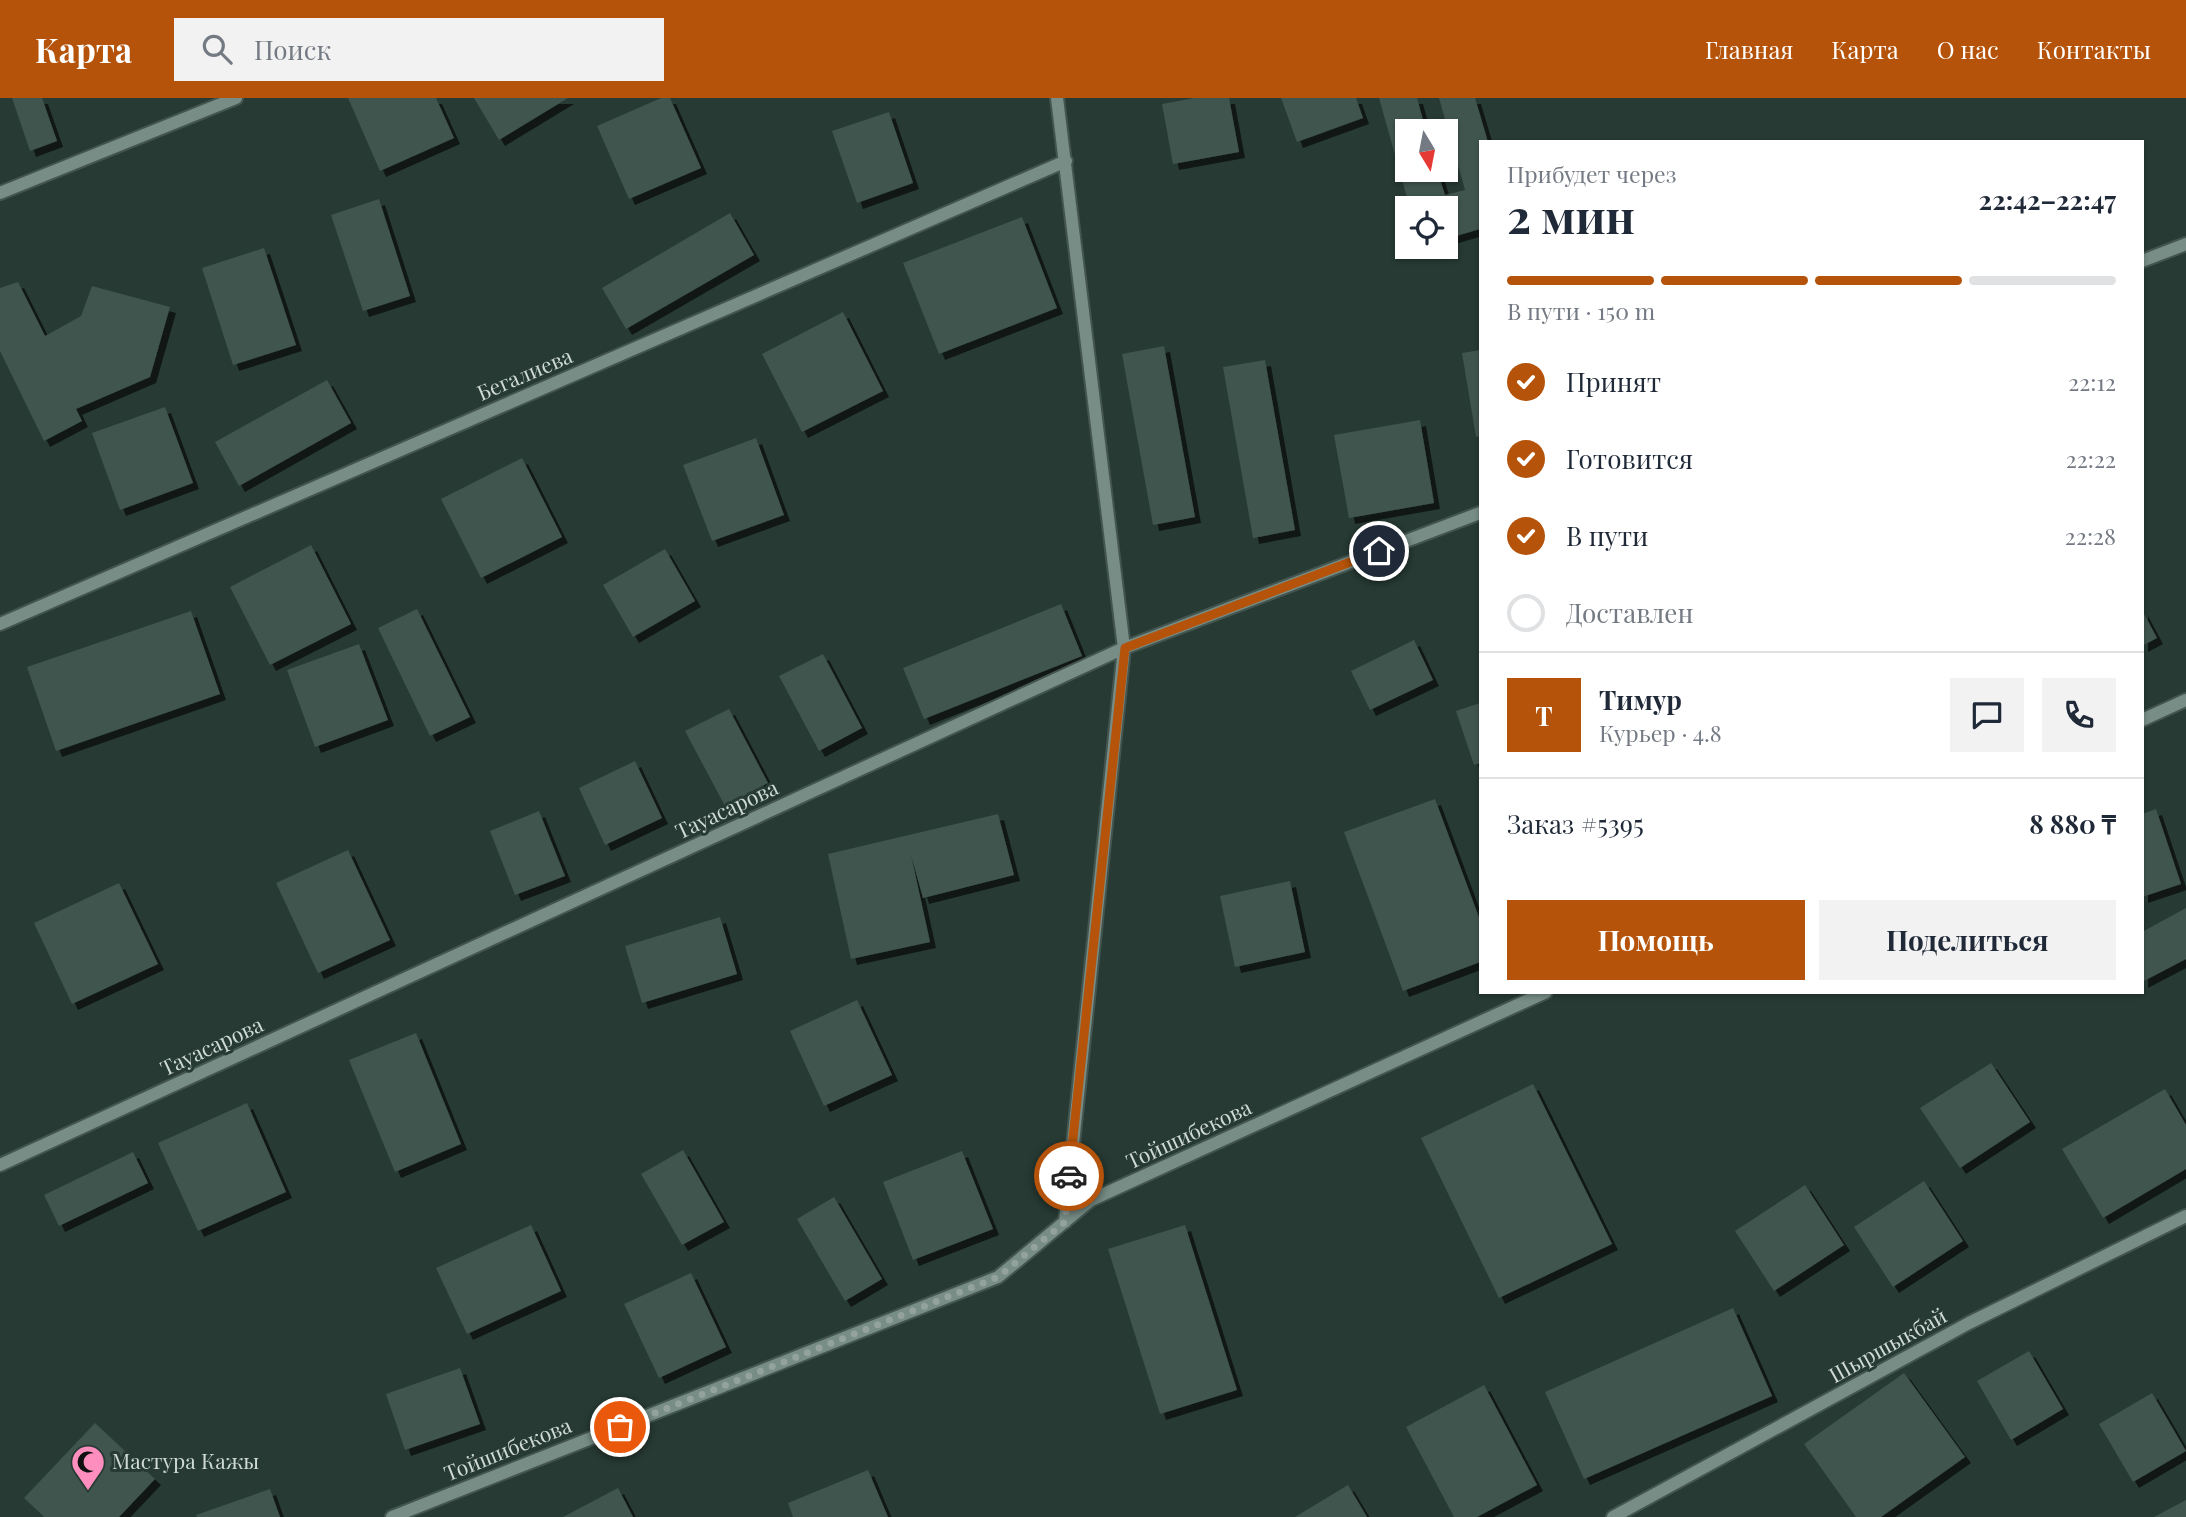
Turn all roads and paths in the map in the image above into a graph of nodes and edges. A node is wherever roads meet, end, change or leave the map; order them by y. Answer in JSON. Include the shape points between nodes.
{"nodes":[{"id":1,"x":236,"y":98,"type":"edge"},
{"id":2,"x":1057,"y":98,"type":"edge"},
{"id":3,"x":1066,"y":161,"type":"junction"},
{"id":4,"x":0,"y":193,"type":"edge"},
{"id":5,"x":2186,"y":244,"type":"edge"},
{"id":6,"x":2144,"y":260,"type":"edge"},
{"id":7,"x":1479,"y":513,"type":"edge"},
{"id":8,"x":0,"y":624,"type":"edge"},
{"id":9,"x":1125,"y":648,"type":"junction"},
{"id":10,"x":2186,"y":699,"type":"edge"},
{"id":11,"x":2144,"y":719,"type":"edge"},
{"id":12,"x":1542,"y":994,"type":"edge"},
{"id":13,"x":0,"y":1165,"type":"edge"},
{"id":14,"x":2186,"y":1216,"type":"edge"},
{"id":15,"x":1065,"y":1222,"type":"junction"},
{"id":16,"x":392,"y":1517,"type":"edge"},
{"id":17,"x":1613,"y":1517,"type":"edge"}],
"edges":[{"from":1,"to":4,"type":"street"},
{"from":2,"to":3,"type":"street"},
{"from":3,"to":8,"type":"street","name":"Бегалиева"},
{"from":3,"to":9,"type":"street"},
{"from":5,"to":6,"type":"street"},
{"from":7,"to":9,"type":"street","name":"Тауасарова"},
{"from":9,"to":13,"type":"street","name":"Тауасарова"},
{"from":9,"to":15,"type":"street"},
{"from":10,"to":11,"type":"street"},
{"from":12,"to":15,"type":"street","name":"Тойшибекова","via":[[1091,1200]]},
{"from":14,"to":17,"type":"street","name":"Шыршыкбай","via":[[1969,1323]]},
{"from":15,"to":16,"type":"street","name":"Тойшибекова","via":[[998,1277]]}]}
